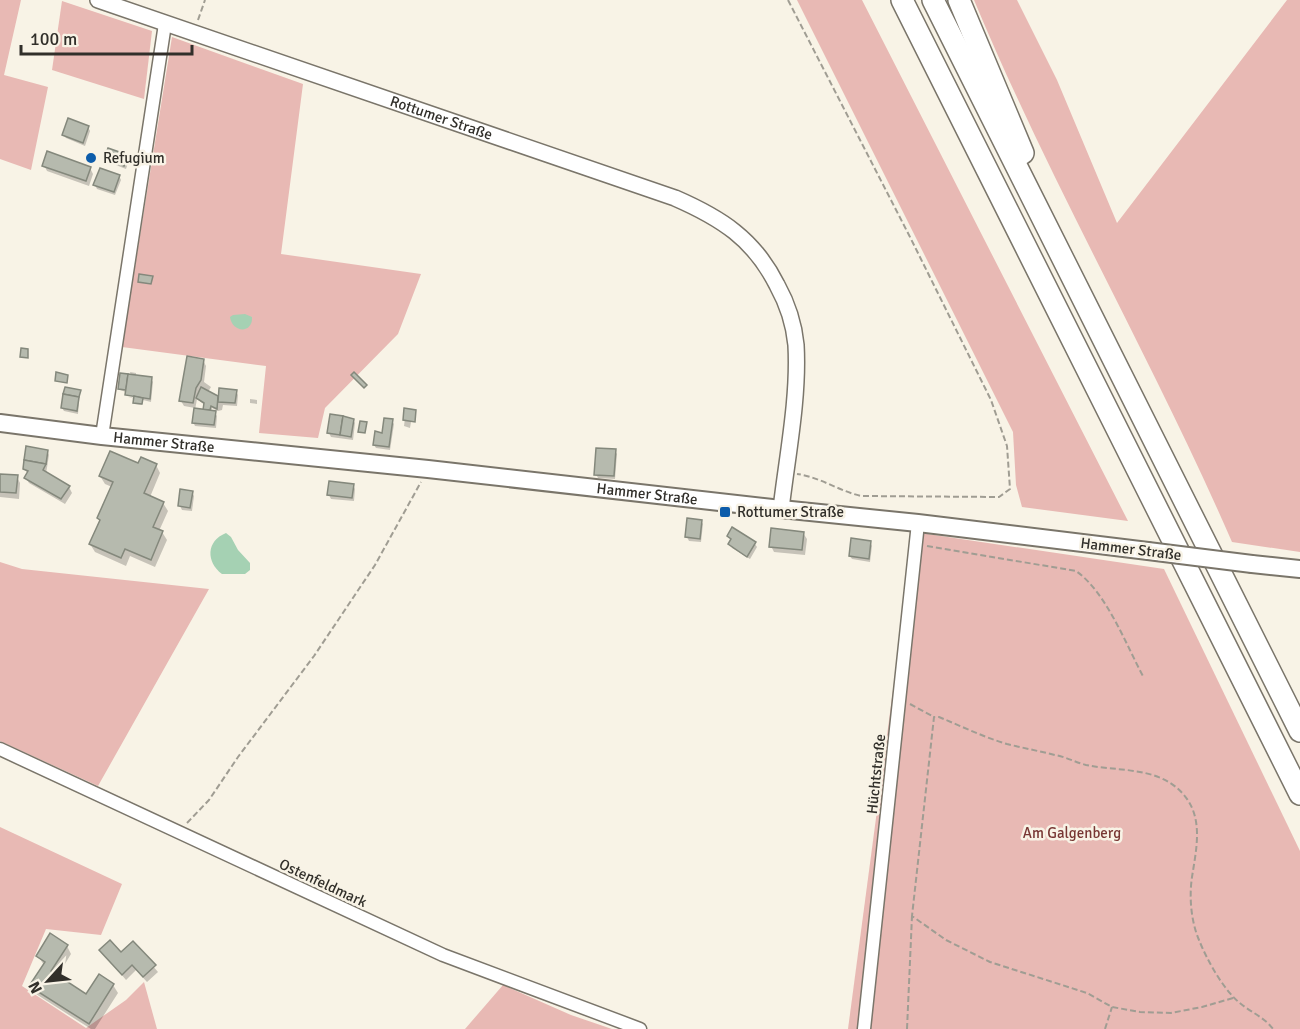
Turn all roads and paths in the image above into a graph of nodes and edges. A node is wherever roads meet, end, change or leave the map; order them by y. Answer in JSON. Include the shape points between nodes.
{"nodes":[{"id":1,"x":98,"y":0,"type":"edge"},
{"id":2,"x":205,"y":0,"type":"edge"},
{"id":3,"x":788,"y":0,"type":"edge"},
{"id":4,"x":892,"y":0,"type":"edge"},
{"id":5,"x":902,"y":0,"type":"edge"},
{"id":6,"x":933,"y":0,"type":"edge"},
{"id":7,"x":959,"y":0,"type":"edge"},
{"id":8,"x":165,"y":24,"type":"junction"},
{"id":9,"x":194,"y":32,"type":"junction"},
{"id":10,"x":936,"y":68,"type":"junction"},
{"id":11,"x":1043,"y":219,"type":"junction"},
{"id":12,"x":0,"y":423,"type":"edge"},
{"id":13,"x":102,"y":436,"type":"junction"},
{"id":14,"x":428,"y":469,"type":"junction"},
{"id":15,"x":785,"y":473,"type":"junction"},
{"id":16,"x":781,"y":509,"type":"junction"},
{"id":17,"x":918,"y":523,"type":"junction"},
{"id":18,"x":916,"y":544,"type":"junction"},
{"id":19,"x":1300,"y":569,"type":"edge"},
{"id":20,"x":1144,"y":678,"type":"dead end"},
{"id":21,"x":899,"y":698,"type":"junction"},
{"id":22,"x":934,"y":717,"type":"junction"},
{"id":23,"x":1300,"y":731,"type":"edge"},
{"id":24,"x":0,"y":749,"type":"edge"},
{"id":25,"x":1300,"y":794,"type":"edge"},
{"id":26,"x":177,"y":831,"type":"junction"},
{"id":27,"x":912,"y":916,"type":"junction"},
{"id":28,"x":1233,"y":998,"type":"junction"},
{"id":29,"x":1112,"y":1007,"type":"junction"},
{"id":30,"x":640,"y":1029,"type":"edge"},
{"id":31,"x":864,"y":1029,"type":"edge"},
{"id":32,"x":907,"y":1029,"type":"edge"},
{"id":33,"x":1105,"y":1029,"type":"edge"},
{"id":34,"x":1273,"y":1029,"type":"edge"}],
"edges":[{"from":1,"to":8,"type":"street","name":"Rottumer Straße"},
{"from":2,"to":9,"type":"path"},
{"from":3,"to":15,"type":"path","via":[[991,400],[1007,446],[1010,489],[999,497],[861,496],[822,480]]},
{"from":4,"to":10,"type":"highway"},
{"from":5,"to":10,"type":"highway"},
{"from":6,"to":11,"type":"highway"},
{"from":7,"to":11,"type":"highway","via":[[1019,141]]},
{"from":8,"to":9,"type":"street","name":"Rottumer Straße"},
{"from":8,"to":13,"type":"street","name":"Hammer Straße"},
{"from":9,"to":15,"type":"street","name":"Rottumer Straße","via":[[675,198],[718,218],[737,232],[770,271],[792,321],[796,385]]},
{"from":10,"to":25,"type":"highway"},
{"from":11,"to":23,"type":"highway"},
{"from":12,"to":13,"type":"main road","name":"Hammer Straße"},
{"from":13,"to":14,"type":"main road","name":"Hammer Straße"},
{"from":14,"to":16,"type":"main road","name":"Hammer Straße"},
{"from":14,"to":26,"type":"path","via":[[375,565],[314,656],[209,800]]},
{"from":15,"to":16,"type":"street","name":"Rottumer Straße"},
{"from":16,"to":17,"type":"main road","name":"Hammer Straße"},
{"from":17,"to":18,"type":"street","name":"Hüchtstraße"},
{"from":17,"to":19,"type":"main road","name":"Hammer Straße","bridge":true},
{"from":18,"to":20,"type":"path","via":[[1076,571],[1104,603]]},
{"from":18,"to":21,"type":"street","name":"Hüchtstraße"},
{"from":21,"to":22,"type":"path"},
{"from":21,"to":31,"type":"street","name":"Hüchtstraße"},
{"from":22,"to":27,"type":"path"},
{"from":22,"to":28,"type":"path","via":[[1006,743],[1084,764],[1139,771],[1177,788],[1196,812],[1197,853],[1191,878],[1191,906],[1198,938]]},
{"from":24,"to":26,"type":"street","name":"Ostenfeldmark"},
{"from":26,"to":30,"type":"street","name":"Ostenfeldmark","via":[[443,955]]},
{"from":27,"to":29,"type":"path","via":[[946,940],[990,962],[1087,993]]},
{"from":27,"to":32,"type":"path"},
{"from":28,"to":29,"type":"path","via":[[1170,1013]]},
{"from":28,"to":34,"type":"path"},
{"from":29,"to":33,"type":"path"}]}
